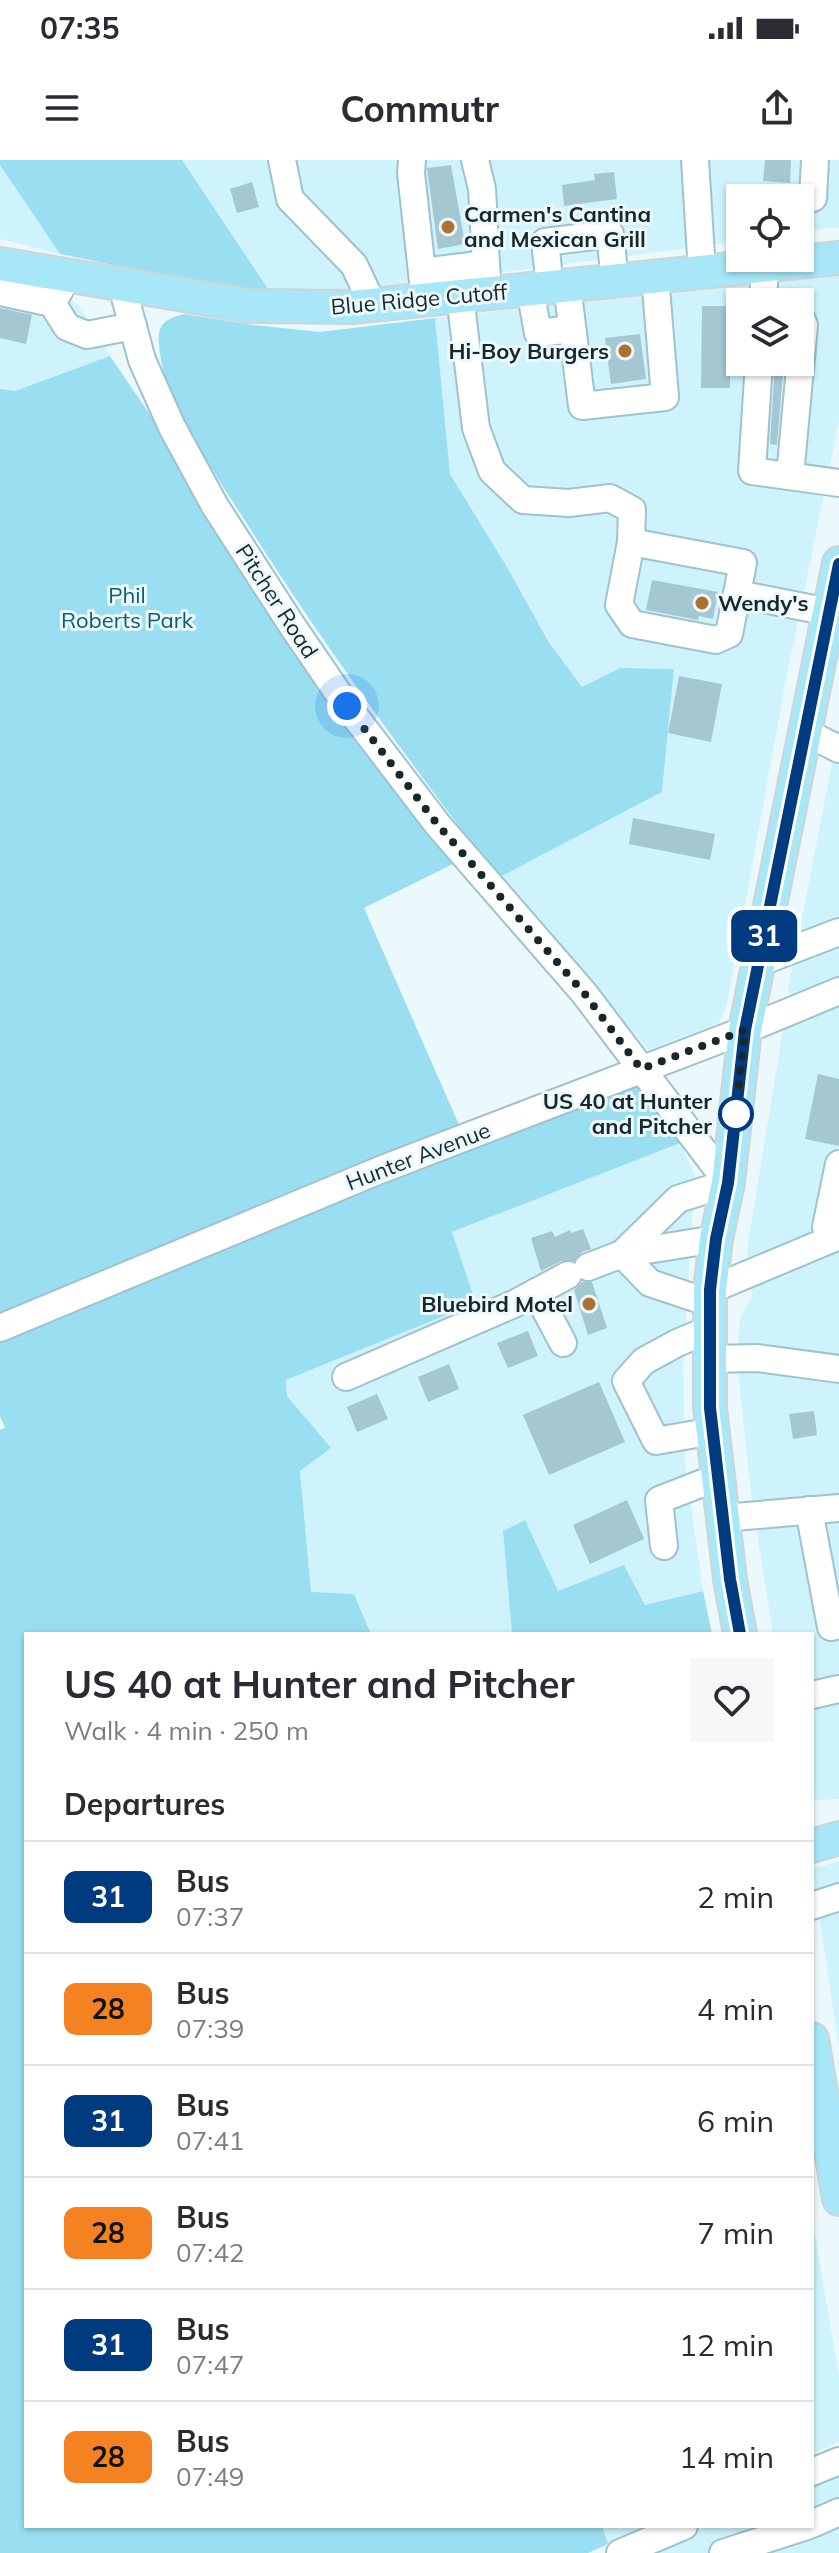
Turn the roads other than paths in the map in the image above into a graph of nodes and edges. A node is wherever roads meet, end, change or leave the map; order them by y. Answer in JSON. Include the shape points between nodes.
{"nodes":[{"id":1,"x":282,"y":160,"type":"edge"},
{"id":2,"x":412,"y":160,"type":"edge"},
{"id":3,"x":475,"y":160,"type":"edge"},
{"id":4,"x":695,"y":160,"type":"edge"},
{"id":5,"x":815,"y":160,"type":"edge"},
{"id":6,"x":814,"y":184,"type":"edge"},
{"id":7,"x":839,"y":258,"type":"edge"},
{"id":8,"x":814,"y":259,"type":"edge"},
{"id":9,"x":0,"y":264,"type":"edge"},
{"id":10,"x":726,"y":268,"type":"edge"},
{"id":11,"x":702,"y":272,"type":"junction"},
{"id":12,"x":655,"y":276,"type":"junction"},
{"id":13,"x":615,"y":281,"type":"junction"},
{"id":14,"x":478,"y":284,"type":"junction"},
{"id":15,"x":122,"y":286,"type":"junction"},
{"id":16,"x":424,"y":286,"type":"junction"},
{"id":17,"x":549,"y":287,"type":"junction"},
{"id":18,"x":59,"y":290,"type":"junction"},
{"id":19,"x":0,"y":292,"type":"edge"},
{"id":20,"x":373,"y":305,"type":"junction"},
{"id":21,"x":133,"y":326,"type":"junction"},
{"id":22,"x":572,"y":329,"type":"junction"},
{"id":23,"x":758,"y":376,"type":"edge"},
{"id":24,"x":799,"y":376,"type":"edge"},
{"id":25,"x":790,"y":476,"type":"junction"},
{"id":26,"x":839,"y":483,"type":"edge"},
{"id":27,"x":631,"y":542,"type":"junction"},
{"id":28,"x":839,"y":563,"type":"edge"},
{"id":29,"x":738,"y":594,"type":"junction"},
{"id":30,"x":829,"y":612,"type":"junction"},
{"id":31,"x":805,"y":732,"type":"junction"},
{"id":32,"x":839,"y":749,"type":"edge"},
{"id":33,"x":839,"y":932,"type":"edge"},
{"id":34,"x":758,"y":963,"type":"junction"},
{"id":35,"x":839,"y":991,"type":"edge"},
{"id":36,"x":745,"y":1030,"type":"junction"},
{"id":37,"x":641,"y":1069,"type":"junction"},
{"id":38,"x":839,"y":1164,"type":"edge"},
{"id":39,"x":728,"y":1183,"type":"junction"},
{"id":40,"x":834,"y":1238,"type":"edge"},
{"id":41,"x":716,"y":1239,"type":"junction"},
{"id":42,"x":622,"y":1254,"type":"junction"},
{"id":43,"x":536,"y":1292,"type":"junction"},
{"id":44,"x":710,"y":1320,"type":"junction"},
{"id":45,"x":0,"y":1328,"type":"edge"},
{"id":46,"x":563,"y":1343,"type":"dead end"},
{"id":47,"x":839,"y":1369,"type":"edge"},
{"id":48,"x":346,"y":1377,"type":"dead end"},
{"id":49,"x":713,"y":1431,"type":"junction"},
{"id":50,"x":718,"y":1477,"type":"junction"},
{"id":51,"x":839,"y":1508,"type":"edge"},
{"id":52,"x":809,"y":1510,"type":"junction"},
{"id":53,"x":723,"y":1518,"type":"junction"},
{"id":54,"x":664,"y":1546,"type":"dead end"},
{"id":55,"x":839,"y":1625,"type":"edge"},
{"id":56,"x":740,"y":1632,"type":"edge"},
{"id":57,"x":839,"y":1689,"type":"edge"},
{"id":58,"x":814,"y":1695,"type":"edge"},
{"id":59,"x":839,"y":1838,"type":"edge"},
{"id":60,"x":814,"y":1845,"type":"edge"},
{"id":61,"x":839,"y":1897,"type":"edge"},
{"id":62,"x":814,"y":1905,"type":"edge"},
{"id":63,"x":814,"y":2051,"type":"edge"},
{"id":64,"x":839,"y":2199,"type":"edge"},
{"id":65,"x":839,"y":2461,"type":"edge"},
{"id":66,"x":814,"y":2471,"type":"edge"},
{"id":67,"x":839,"y":2512,"type":"edge"},
{"id":68,"x":814,"y":2523,"type":"edge"},
{"id":69,"x":679,"y":2528,"type":"edge"},
{"id":70,"x":804,"y":2528,"type":"edge"},
{"id":71,"x":776,"y":2543,"type":"edge"},
{"id":72,"x":620,"y":2553,"type":"edge"},
{"id":73,"x":723,"y":2553,"type":"edge"}],
"edges":[{"from":1,"to":20,"type":"street","via":[[290,199],[354,265]]},
{"from":2,"to":16,"type":"street"},
{"from":3,"to":14,"type":"street","via":[[482,189]]},
{"from":4,"to":11,"type":"street"},
{"from":5,"to":6,"type":"street"},
{"from":7,"to":8,"type":"main road","name":"Blue Ridge Cutoff"},
{"from":9,"to":18,"type":"main road","name":"Blue Ridge Cutoff"},
{"from":10,"to":11,"type":"main road","name":"Blue Ridge Cutoff"},
{"from":11,"to":12,"type":"main road","name":"Blue Ridge Cutoff"},
{"from":12,"to":13,"type":"main road","name":"Blue Ridge Cutoff"},
{"from":12,"to":22,"type":"street","via":[[665,397],[582,406]]},
{"from":13,"to":17,"type":"main road","name":"Blue Ridge Cutoff"},
{"from":13,"to":17,"type":"street","via":[[610,234],[545,242]]},
{"from":14,"to":16,"type":"main road","name":"Blue Ridge Cutoff"},
{"from":14,"to":17,"type":"main road","name":"Blue Ridge Cutoff"},
{"from":14,"to":27,"type":"street","via":[[476,428],[492,471],[523,500],[569,503],[610,498],[632,510]]},
{"from":15,"to":18,"type":"main road","name":"Blue Ridge Cutoff"},
{"from":15,"to":20,"type":"main road","name":"Blue Ridge Cutoff","via":[[249,306]]},
{"from":15,"to":21,"type":"street","name":"Pitcher Road"},
{"from":16,"to":20,"type":"main road","name":"Blue Ridge Cutoff"},
{"from":17,"to":22,"type":"street"},
{"from":17,"to":22,"type":"street","via":[[538,333]]},
{"from":18,"to":19,"type":"street"},
{"from":18,"to":21,"type":"street","via":[[67,327],[87,335]]},
{"from":21,"to":37,"type":"street","name":"Pitcher Road","via":[[172,427],[215,506],[347,706],[438,825],[584,993]]},
{"from":23,"to":25,"type":"street","via":[[752,471]]},
{"from":24,"to":25,"type":"street"},
{"from":25,"to":26,"type":"street"},
{"from":27,"to":29,"type":"street","via":[[743,563]]},
{"from":27,"to":29,"type":"street","via":[[619,605],[632,624],[716,640],[729,634]]},
{"from":28,"to":30,"type":"main road"},
{"from":29,"to":30,"type":"street"},
{"from":30,"to":31,"type":"main road"},
{"from":31,"to":32,"type":"street"},
{"from":31,"to":34,"type":"main road"},
{"from":33,"to":34,"type":"street"},
{"from":34,"to":36,"type":"main road"},
{"from":35,"to":36,"type":"street","name":"Hunter Avenue"},
{"from":36,"to":37,"type":"street","name":"Hunter Avenue"},
{"from":36,"to":39,"type":"main road"},
{"from":37,"to":39,"type":"street","name":"Pitcher Road"},
{"from":37,"to":45,"type":"street","name":"Hunter Avenue","via":[[380,1170]]},
{"from":38,"to":40,"type":"street","via":[[826,1227]]},
{"from":39,"to":41,"type":"main road"},
{"from":39,"to":42,"type":"street","via":[[678,1199]]},
{"from":40,"to":44,"type":"street"},
{"from":41,"to":42,"type":"street"},
{"from":41,"to":44,"type":"main road"},
{"from":42,"to":43,"type":"street"},
{"from":42,"to":44,"type":"street","via":[[650,1283]]},
{"from":43,"to":46,"type":"street"},
{"from":43,"to":48,"type":"street"},
{"from":44,"to":47,"type":"street","via":[[757,1358]]},
{"from":44,"to":49,"type":"main road"},
{"from":44,"to":49,"type":"street","via":[[644,1361],[626,1381],[656,1441]]},
{"from":49,"to":50,"type":"main road"},
{"from":50,"to":53,"type":"main road"},
{"from":50,"to":54,"type":"street","via":[[659,1500]]},
{"from":51,"to":52,"type":"street"},
{"from":52,"to":53,"type":"street"},
{"from":52,"to":55,"type":"street","via":[[831,1627]]},
{"from":53,"to":56,"type":"main road"},
{"from":57,"to":58,"type":"street"},
{"from":59,"to":60,"type":"main road"},
{"from":61,"to":62,"type":"street"},
{"from":63,"to":64,"type":"main road"},
{"from":65,"to":66,"type":"street"},
{"from":67,"to":68,"type":"street"},
{"from":69,"to":72,"type":"street"},
{"from":70,"to":71,"type":"street"},
{"from":71,"to":73,"type":"street"}]}
